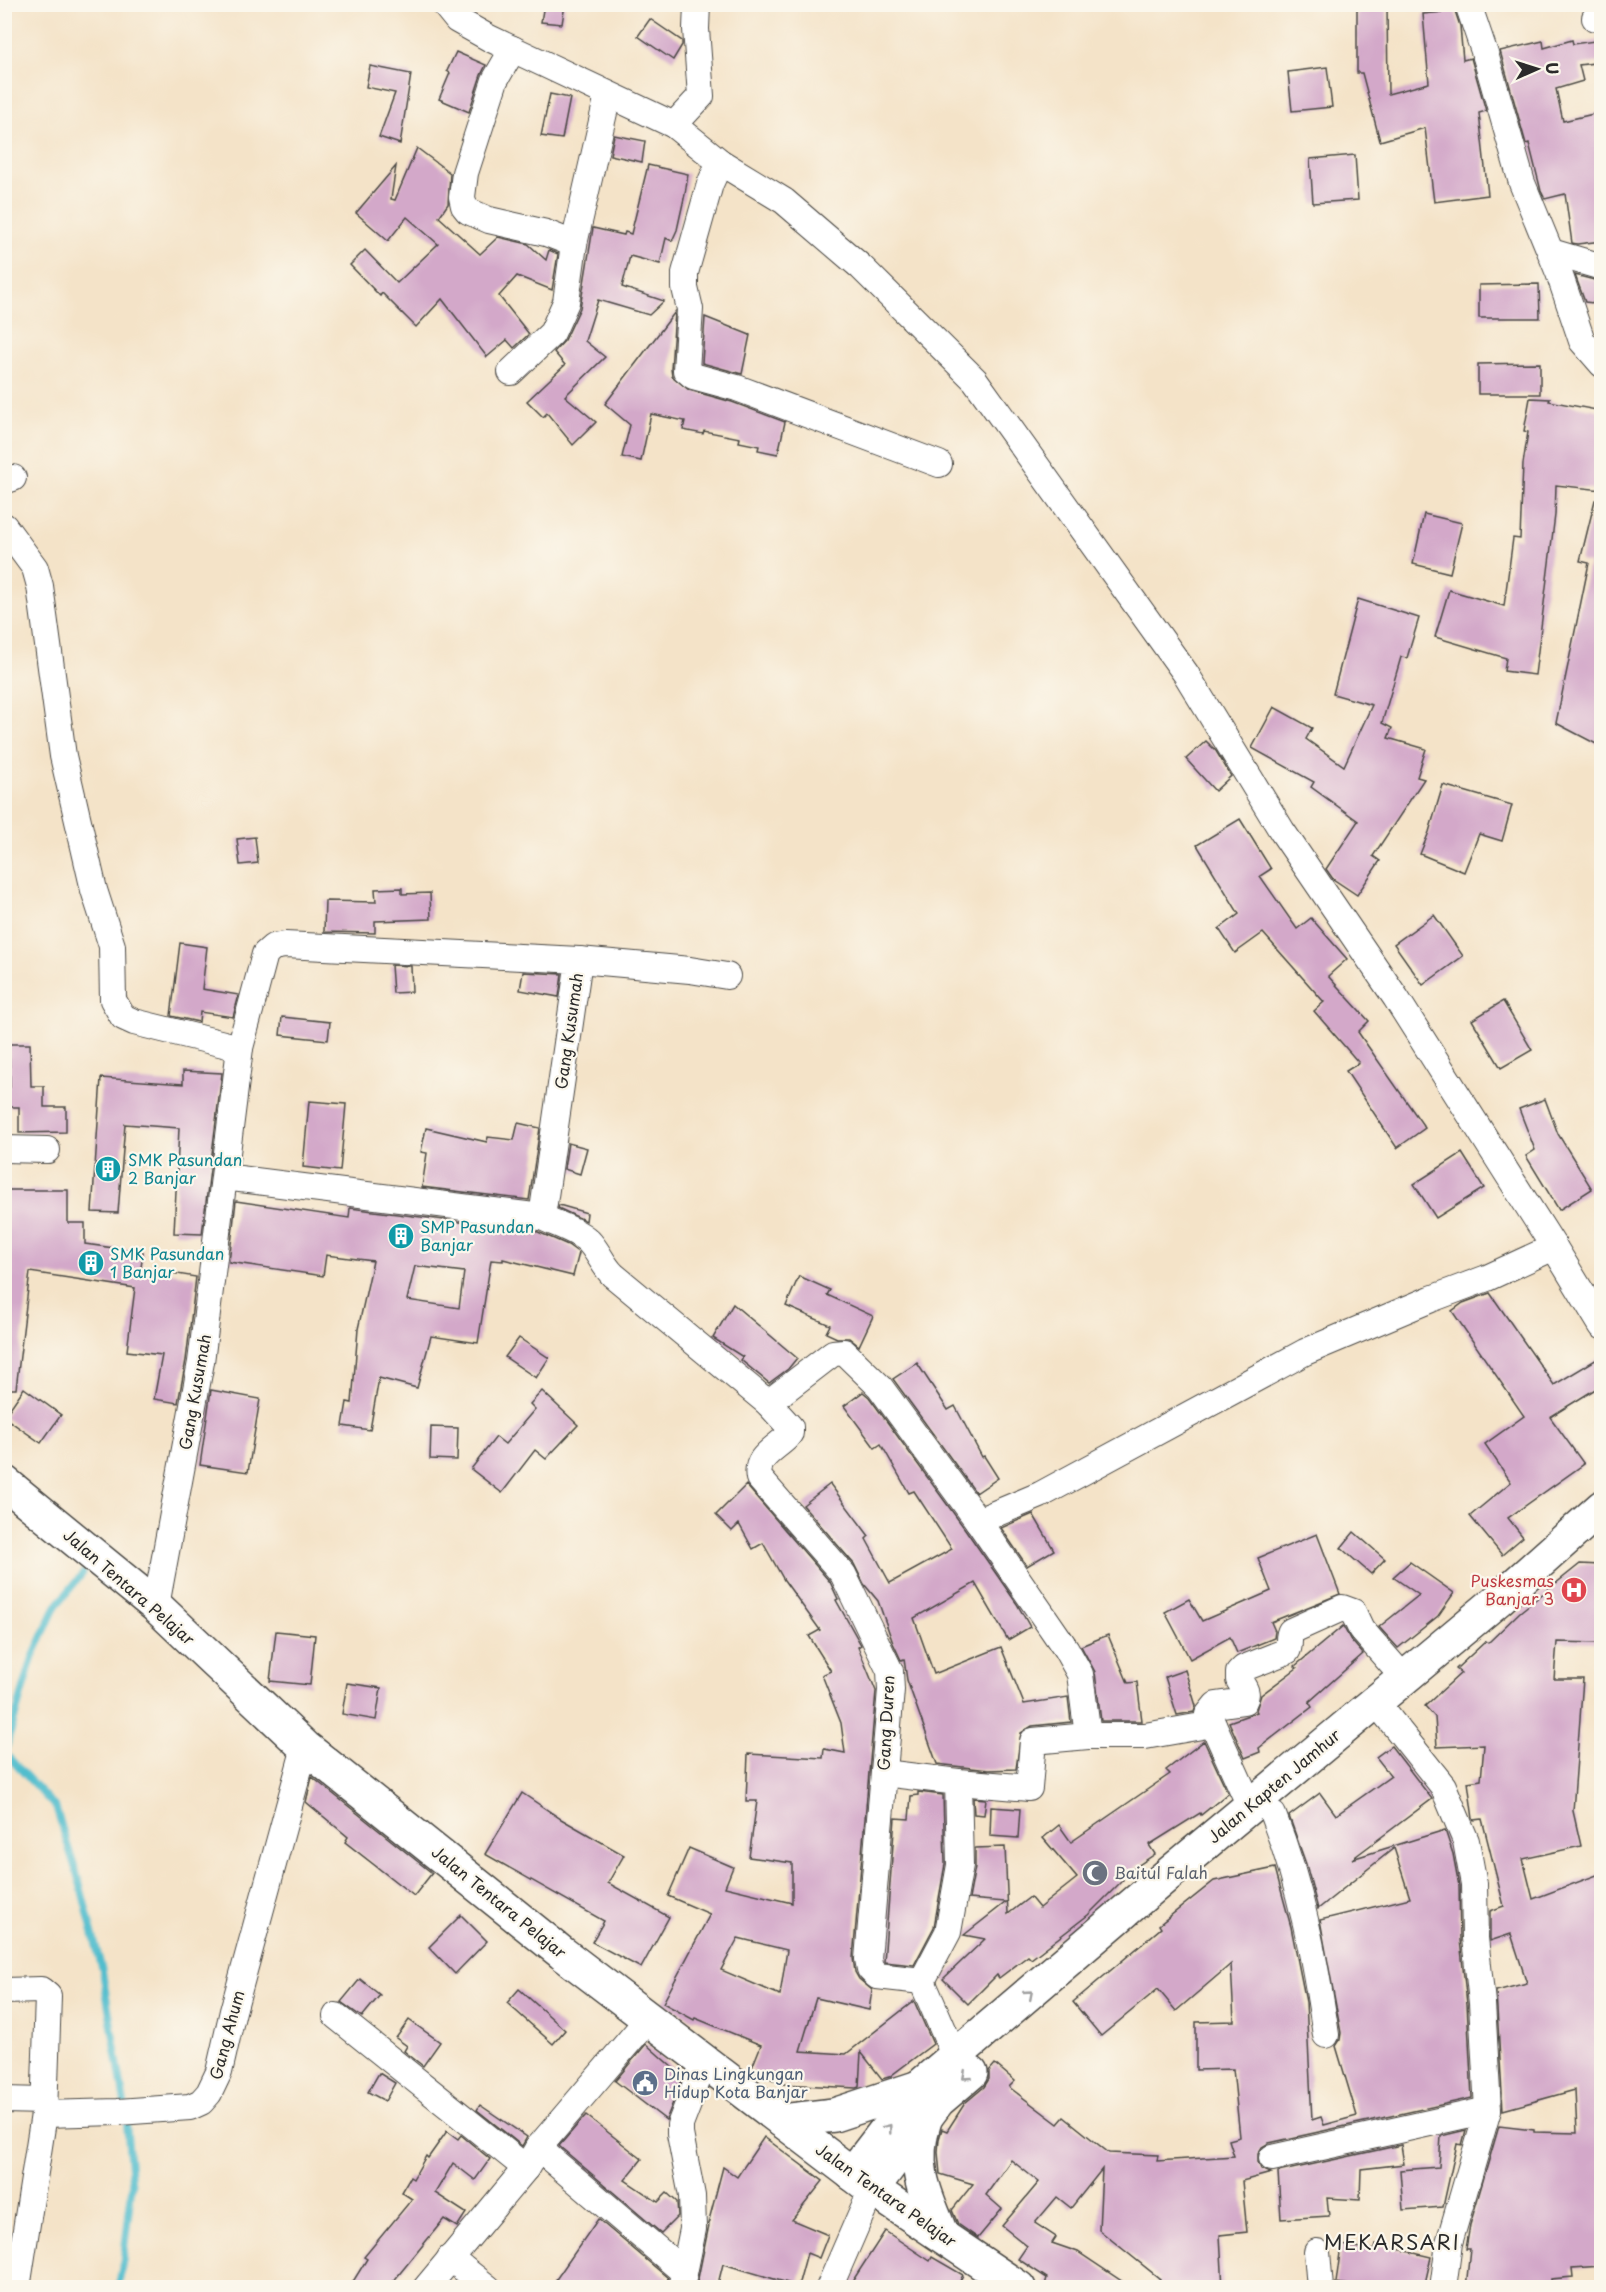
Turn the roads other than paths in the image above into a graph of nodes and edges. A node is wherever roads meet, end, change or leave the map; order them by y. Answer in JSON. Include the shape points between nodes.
{"nodes":[{"id":1,"x":444,"y":4,"type":"edge"},
{"id":2,"x":697,"y":4,"type":"edge"},
{"id":3,"x":1468,"y":4,"type":"edge"},
{"id":4,"x":513,"y":49,"type":"junction"},
{"id":5,"x":608,"y":95,"type":"junction"},
{"id":6,"x":674,"y":125,"type":"junction"},
{"id":7,"x":720,"y":162,"type":"junction"},
{"id":8,"x":574,"y":244,"type":"junction"},
{"id":9,"x":1551,"y":252,"type":"junction"},
{"id":10,"x":1602,"y":267,"type":"edge"},
{"id":11,"x":1602,"y":364,"type":"edge"},
{"id":12,"x":511,"y":372,"type":"dead end"},
{"id":13,"x":939,"y":464,"type":"dead end"},
{"id":14,"x":4,"y":526,"type":"edge"},
{"id":15,"x":579,"y":960,"type":"junction"},
{"id":16,"x":727,"y":976,"type":"dead end"},
{"id":17,"x":240,"y":1048,"type":"junction"},
{"id":18,"x":4,"y":1149,"type":"edge"},
{"id":19,"x":47,"y":1150,"type":"dead end"},
{"id":20,"x":224,"y":1177,"type":"junction"},
{"id":21,"x":542,"y":1217,"type":"junction"},
{"id":22,"x":1554,"y":1247,"type":"junction"},
{"id":23,"x":1602,"y":1326,"type":"edge"},
{"id":24,"x":768,"y":1403,"type":"junction"},
{"id":25,"x":4,"y":1482,"type":"edge"},
{"id":26,"x":1602,"y":1507,"type":"edge"},
{"id":27,"x":978,"y":1521,"type":"junction"},
{"id":28,"x":1602,"y":1534,"type":"edge"},
{"id":29,"x":156,"y":1606,"type":"junction"},
{"id":30,"x":1404,"y":1677,"type":"junction"},
{"id":31,"x":1383,"y":1709,"type":"junction"},
{"id":32,"x":1213,"y":1724,"type":"junction"},
{"id":33,"x":1088,"y":1736,"type":"junction"},
{"id":34,"x":305,"y":1747,"type":"junction"},
{"id":35,"x":884,"y":1773,"type":"junction"},
{"id":36,"x":958,"y":1782,"type":"junction"},
{"id":37,"x":1262,"y":1811,"type":"junction"},
{"id":38,"x":1133,"y":1918,"type":"junction"},
{"id":39,"x":922,"y":1981,"type":"junction"},
{"id":40,"x":4,"y":1991,"type":"edge"},
{"id":41,"x":336,"y":2016,"type":"dead end"},
{"id":42,"x":649,"y":2018,"type":"junction"},
{"id":43,"x":1326,"y":2035,"type":"dead end"},
{"id":44,"x":955,"y":2056,"type":"junction"},
{"id":45,"x":704,"y":2063,"type":"junction"},
{"id":46,"x":929,"y":2094,"type":"junction"},
{"id":47,"x":4,"y":2100,"type":"edge"},
{"id":48,"x":44,"y":2108,"type":"junction"},
{"id":49,"x":1488,"y":2110,"type":"junction"},
{"id":50,"x":782,"y":2121,"type":"junction"},
{"id":51,"x":532,"y":2158,"type":"junction"},
{"id":52,"x":1272,"y":2158,"type":"dead end"},
{"id":53,"x":862,"y":2182,"type":"junction"},
{"id":54,"x":942,"y":2235,"type":"junction"},
{"id":55,"x":1317,"y":2252,"type":"dead end"},
{"id":56,"x":450,"y":2258,"type":"junction"},
{"id":57,"x":683,"y":2280,"type":"edge"},
{"id":58,"x":17,"y":2288,"type":"edge"},
{"id":59,"x":426,"y":2288,"type":"edge"},
{"id":60,"x":488,"y":2288,"type":"edge"},
{"id":61,"x":829,"y":2288,"type":"edge"},
{"id":62,"x":1019,"y":2288,"type":"edge"},
{"id":63,"x":1320,"y":2288,"type":"edge"},
{"id":64,"x":1443,"y":2288,"type":"edge"}],
"edges":[{"from":1,"to":4,"type":"street","via":[[457,20]]},
{"from":2,"to":6,"type":"street","via":[[701,96]]},
{"from":3,"to":9,"type":"street","via":[[1522,183]]},
{"from":4,"to":5,"type":"street"},
{"from":4,"to":8,"type":"street","via":[[495,80],[465,173],[464,206],[489,219]]},
{"from":5,"to":6,"type":"street"},
{"from":5,"to":8,"type":"street"},
{"from":6,"to":7,"type":"street"},
{"from":7,"to":13,"type":"street","via":[[685,273],[690,309],[686,370],[693,376],[737,388]]},
{"from":7,"to":22,"type":"street","via":[[784,201],[861,267],[975,380],[1186,674],[1282,831],[1396,998]]},
{"from":8,"to":12,"type":"street","via":[[566,302],[552,333]]},
{"from":9,"to":10,"type":"street"},
{"from":9,"to":11,"type":"street","via":[[1582,341]]},
{"from":14,"to":17,"type":"street","via":[[35,568],[40,586],[63,756],[91,879],[112,946],[111,991],[115,1007],[134,1022]]},
{"from":15,"to":16,"type":"street"},
{"from":15,"to":17,"type":"street","name":"Gang Kusumah","via":[[273,947],[265,954]]},
{"from":15,"to":21,"type":"street","name":"Gang Kusumah"},
{"from":17,"to":20,"type":"street","name":"Gang Kusumah"},
{"from":18,"to":19,"type":"street"},
{"from":20,"to":21,"type":"street"},
{"from":20,"to":29,"type":"street","name":"Gang Kusumah","via":[[201,1362]]},
{"from":21,"to":24,"type":"street","via":[[585,1238],[613,1275]]},
{"from":22,"to":23,"type":"street"},
{"from":22,"to":27,"type":"street","via":[[1305,1352],[1041,1495]]},
{"from":24,"to":27,"type":"street","via":[[833,1353],[844,1352],[879,1386]]},
{"from":24,"to":35,"type":"street","name":"Gang Duren","via":[[790,1427],[790,1433],[759,1462],[759,1478],[843,1574],[890,1671]]},
{"from":25,"to":29,"type":"street","name":"Jalan Tentara Pelajar"},
{"from":26,"to":30,"type":"street","name":"Jalan Kapten Jamhur"},
{"from":27,"to":33,"type":"street","via":[[1080,1674]]},
{"from":28,"to":31,"type":"street","name":"Jalan Kapten Jamhur","via":[[1463,1651]]},
{"from":29,"to":34,"type":"street","name":"Jalan Tentara Pelajar"},
{"from":30,"to":31,"type":"street","name":"Jalan Kapten Jamhur"},
{"from":30,"to":32,"type":"street","via":[[1361,1629],[1353,1612],[1342,1608],[1291,1631],[1287,1651],[1244,1668],[1239,1680],[1247,1696],[1244,1701],[1211,1708],[1208,1714]]},
{"from":31,"to":37,"type":"street","name":"Jalan Kapten Jamhur"},
{"from":31,"to":49,"type":"street","via":[[1443,1786],[1466,1841],[1474,1884]]},
{"from":32,"to":33,"type":"street","via":[[1145,1736]]},
{"from":32,"to":37,"type":"street"},
{"from":33,"to":36,"type":"street","via":[[1033,1741],[1029,1788]]},
{"from":34,"to":42,"type":"street","name":"Jalan Tentara Pelajar"},
{"from":34,"to":48,"type":"street","name":"Gang Ahum","via":[[219,2072],[209,2093],[190,2107]]},
{"from":35,"to":36,"type":"street"},
{"from":35,"to":39,"type":"street","name":"Gang Duren","via":[[868,1959],[877,1976]]},
{"from":36,"to":39,"type":"street","via":[[960,1865],[948,1932]]},
{"from":37,"to":38,"type":"street","name":"Jalan Kapten Jamhur"},
{"from":37,"to":43,"type":"street","via":[[1289,1858],[1313,1953]]},
{"from":44,"to":38,"type":"street","name":"Jalan Kapten Jamhur","one_way":true},
{"from":38,"to":46,"type":"street","name":"Jalan Kapten Jamhur","one_way":true},
{"from":39,"to":44,"type":"street"},
{"from":40,"to":48,"type":"street","via":[[41,1990],[48,1996]]},
{"from":41,"to":51,"type":"street"},
{"from":42,"to":45,"type":"street","name":"Jalan Tentara Pelajar"},
{"from":42,"to":51,"type":"street"},
{"from":44,"to":46,"type":"street","name":"Jalan Kapten Jamhur"},
{"from":45,"to":50,"type":"street","name":"Jalan Tentara Pelajar"},
{"from":45,"to":57,"type":"street","via":[[680,2125],[692,2196],[693,2229]]},
{"from":46,"to":50,"type":"street","via":[[834,2115]]},
{"from":46,"to":53,"type":"street","name":"Jalan Kapten Jamhur"},
{"from":46,"to":54,"type":"street","via":[[919,2142],[919,2168],[924,2193]]},
{"from":47,"to":48,"type":"street","name":"Gang Ahum"},
{"from":48,"to":58,"type":"street"},
{"from":49,"to":52,"type":"street"},
{"from":49,"to":64,"type":"street","via":[[1449,2243]]},
{"from":50,"to":53,"type":"street","name":"Jalan Tentara Pelajar"},
{"from":51,"to":56,"type":"street"},
{"from":51,"to":57,"type":"street"},
{"from":53,"to":54,"type":"street","name":"Jalan Tentara Pelajar"},
{"from":53,"to":61,"type":"street"},
{"from":54,"to":62,"type":"street","name":"Jalan Tentara Pelajar"},
{"from":55,"to":63,"type":"street"},
{"from":56,"to":59,"type":"street"},
{"from":56,"to":60,"type":"street"}]}
